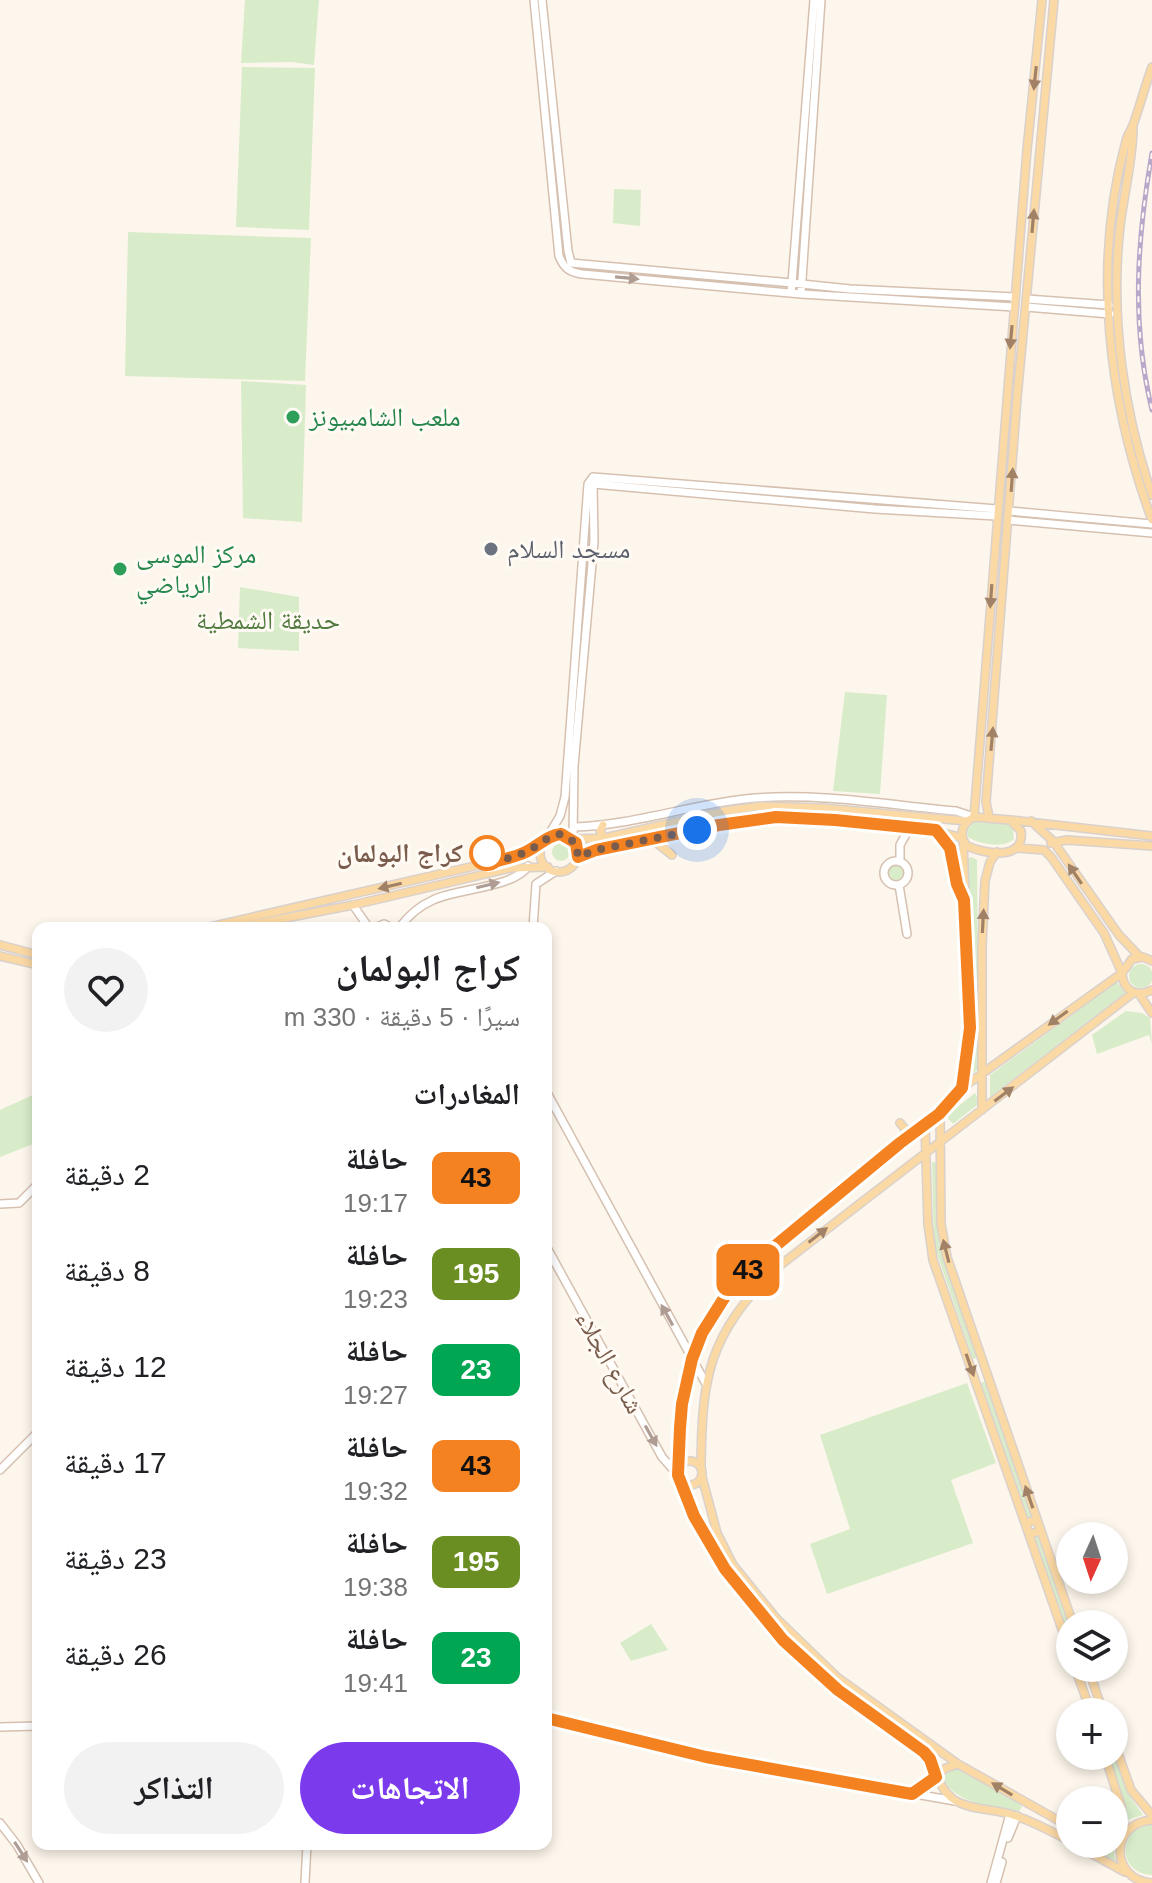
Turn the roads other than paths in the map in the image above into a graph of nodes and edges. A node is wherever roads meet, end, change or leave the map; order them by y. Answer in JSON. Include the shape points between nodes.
{"nodes":[{"id":1,"x":534,"y":0,"type":"edge"},
{"id":2,"x":542,"y":0,"type":"edge"},
{"id":3,"x":814,"y":0,"type":"edge"},
{"id":4,"x":821,"y":0,"type":"edge"},
{"id":5,"x":1042,"y":0,"type":"edge"},
{"id":6,"x":1054,"y":0,"type":"edge"},
{"id":7,"x":1152,"y":67,"type":"edge"},
{"id":8,"x":1133,"y":126,"type":"junction"},
{"id":9,"x":792,"y":283,"type":"junction"},
{"id":10,"x":801,"y":289,"type":"junction"},
{"id":11,"x":791,"y":293,"type":"junction"},
{"id":12,"x":1015,"y":297,"type":"junction"},
{"id":13,"x":1027,"y":303,"type":"junction"},
{"id":14,"x":1109,"y":305,"type":"junction"},
{"id":15,"x":1014,"y":307,"type":"junction"},
{"id":16,"x":1110,"y":314,"type":"junction"},
{"id":17,"x":1145,"y":488,"type":"junction"},
{"id":18,"x":1152,"y":495,"type":"edge"},
{"id":19,"x":997,"y":513,"type":"junction"},
{"id":20,"x":1009,"y":515,"type":"junction"},
{"id":21,"x":1152,"y":522,"type":"edge"},
{"id":22,"x":1152,"y":533,"type":"edge"},
{"id":23,"x":989,"y":817,"type":"junction"},
{"id":24,"x":970,"y":819,"type":"junction"},
{"id":25,"x":1010,"y":820,"type":"junction"},
{"id":26,"x":1031,"y":821,"type":"junction"},
{"id":27,"x":603,"y":825,"type":"junction"},
{"id":28,"x":574,"y":827,"type":"junction"},
{"id":29,"x":910,"y":827,"type":"junction"},
{"id":30,"x":936,"y":830,"type":"junction"},
{"id":31,"x":1152,"y":836,"type":"edge"},
{"id":32,"x":604,"y":838,"type":"junction"},
{"id":33,"x":573,"y":839,"type":"junction"},
{"id":34,"x":652,"y":839,"type":"junction"},
{"id":35,"x":963,"y":839,"type":"junction"},
{"id":36,"x":545,"y":841,"type":"junction"},
{"id":37,"x":1053,"y":841,"type":"junction"},
{"id":38,"x":1152,"y":846,"type":"edge"},
{"id":39,"x":1017,"y":848,"type":"junction"},
{"id":40,"x":1044,"y":850,"type":"junction"},
{"id":41,"x":997,"y":852,"type":"junction"},
{"id":42,"x":487,"y":853,"type":"dead end"},
{"id":43,"x":672,"y":855,"type":"dead end"},
{"id":44,"x":578,"y":857,"type":"junction"},
{"id":45,"x":458,"y":859,"type":"dead end"},
{"id":46,"x":900,"y":862,"type":"junction"},
{"id":47,"x":490,"y":863,"type":"junction"},
{"id":48,"x":528,"y":866,"type":"junction"},
{"id":49,"x":552,"y":869,"type":"junction"},
{"id":50,"x":460,"y":870,"type":"junction"},
{"id":51,"x":899,"y":885,"type":"junction"},
{"id":52,"x":964,"y":897,"type":"junction"},
{"id":53,"x":353,"y":905,"type":"junction"},
{"id":54,"x":231,"y":922,"type":"edge"},
{"id":55,"x":265,"y":922,"type":"edge"},
{"id":56,"x":365,"y":922,"type":"edge"},
{"id":57,"x":405,"y":922,"type":"edge"},
{"id":58,"x":533,"y":922,"type":"edge"},
{"id":59,"x":907,"y":934,"type":"dead end"},
{"id":60,"x":11,"y":937,"type":"dead end"},
{"id":61,"x":3,"y":946,"type":"edge"},
{"id":62,"x":32,"y":953,"type":"edge"},
{"id":63,"x":0,"y":956,"type":"edge"},
{"id":64,"x":1140,"y":957,"type":"junction"},
{"id":65,"x":1152,"y":961,"type":"edge"},
{"id":66,"x":32,"y":964,"type":"edge"},
{"id":67,"x":1122,"y":973,"type":"junction"},
{"id":68,"x":1152,"y":990,"type":"edge"},
{"id":69,"x":1136,"y":994,"type":"junction"},
{"id":70,"x":1152,"y":1013,"type":"edge"},
{"id":71,"x":983,"y":1073,"type":"junction"},
{"id":72,"x":962,"y":1088,"type":"junction"},
{"id":73,"x":552,"y":1102,"type":"edge"},
{"id":74,"x":982,"y":1110,"type":"junction"},
{"id":75,"x":940,"y":1113,"type":"junction"},
{"id":76,"x":900,"y":1123,"type":"dead end"},
{"id":77,"x":922,"y":1127,"type":"junction"},
{"id":78,"x":942,"y":1141,"type":"junction"},
{"id":79,"x":924,"y":1154,"type":"junction"},
{"id":80,"x":32,"y":1190,"type":"edge"},
{"id":81,"x":837,"y":1197,"type":"junction"},
{"id":82,"x":0,"y":1204,"type":"edge"},
{"id":83,"x":847,"y":1212,"type":"junction"},
{"id":84,"x":552,"y":1257,"type":"edge"},
{"id":85,"x":692,"y":1359,"type":"junction"},
{"id":86,"x":705,"y":1382,"type":"junction"},
{"id":87,"x":32,"y":1438,"type":"edge"},
{"id":88,"x":701,"y":1467,"type":"junction"},
{"id":89,"x":0,"y":1470,"type":"edge"},
{"id":90,"x":680,"y":1475,"type":"junction"},
{"id":91,"x":702,"y":1477,"type":"junction"},
{"id":92,"x":1039,"y":1525,"type":"junction"},
{"id":93,"x":1027,"y":1529,"type":"junction"},
{"id":94,"x":1068,"y":1610,"type":"edge"},
{"id":95,"x":1056,"y":1612,"type":"edge"},
{"id":96,"x":552,"y":1719,"type":"edge"},
{"id":97,"x":32,"y":1726,"type":"edge"},
{"id":98,"x":0,"y":1727,"type":"edge"},
{"id":99,"x":958,"y":1764,"type":"junction"},
{"id":100,"x":1124,"y":1770,"type":"edge"},
{"id":101,"x":936,"y":1777,"type":"junction"},
{"id":102,"x":912,"y":1794,"type":"junction"},
{"id":103,"x":956,"y":1801,"type":"junction"},
{"id":104,"x":1013,"y":1815,"type":"junction"},
{"id":105,"x":1152,"y":1817,"type":"edge"},
{"id":106,"x":1056,"y":1819,"type":"edge"},
{"id":107,"x":0,"y":1823,"type":"edge"},
{"id":108,"x":1128,"y":1831,"type":"edge"},
{"id":109,"x":1056,"y":1835,"type":"edge"},
{"id":110,"x":307,"y":1850,"type":"edge"},
{"id":111,"x":1100,"y":1858,"type":"edge"},
{"id":112,"x":1122,"y":1858,"type":"edge"},
{"id":113,"x":1128,"y":1873,"type":"junction"},
{"id":114,"x":39,"y":1883,"type":"edge"},
{"id":115,"x":305,"y":1883,"type":"edge"},
{"id":116,"x":994,"y":1883,"type":"edge"},
{"id":117,"x":1148,"y":1883,"type":"edge"}],
"edges":[{"from":1,"to":11,"type":"main road","one_way":true,"via":[[564,268],[572,273]]},
{"from":2,"to":9,"type":"main road","via":[[571,263]]},
{"from":3,"to":9,"type":"main road"},
{"from":4,"to":10,"type":"main road"},
{"from":5,"to":12,"type":"main road","one_way":true},
{"from":13,"to":6,"type":"main road","one_way":true},
{"from":7,"to":8,"type":"main road"},
{"from":8,"to":14,"type":"main road","via":[[1126,137],[1113,207]]},
{"from":8,"to":17,"type":"main road","via":[[1119,239],[1118,309],[1127,400]]},
{"from":9,"to":10,"type":"main road"},
{"from":9,"to":11,"type":"main road"},
{"from":10,"to":11,"type":"main road"},
{"from":10,"to":12,"type":"main road"},
{"from":10,"to":15,"type":"main road"},
{"from":12,"to":15,"type":"main road"},
{"from":13,"to":14,"type":"main road"},
{"from":13,"to":16,"type":"main road"},
{"from":20,"to":13,"type":"main road","one_way":true},
{"from":14,"to":16,"type":"main road"},
{"from":15,"to":19,"type":"main road","one_way":true},
{"from":16,"to":17,"type":"main road","via":[[1118,401]]},
{"from":17,"to":18,"type":"main road"},
{"from":17,"to":21,"type":"main road"},
{"from":19,"to":24,"type":"main road","one_way":true},
{"from":19,"to":28,"type":"main road","via":[[875,509],[593,484],[594,541],[574,766]]},
{"from":19,"to":36,"type":"main road","via":[[593,477],[588,484],[565,797]]},
{"from":20,"to":21,"type":"main road"},
{"from":20,"to":22,"type":"main road"},
{"from":23,"to":20,"type":"main road","one_way":true},
{"from":23,"to":24,"type":"main road"},
{"from":23,"to":25,"type":"main road"},
{"from":24,"to":27,"type":"main road","via":[[956,811],[753,798]]},
{"from":24,"to":32,"type":"main road","via":[[761,806]]},
{"from":24,"to":35,"type":"main road"},
{"from":25,"to":26,"type":"main road"},
{"from":25,"to":39,"type":"main road","via":[[1021,831]]},
{"from":26,"to":31,"type":"main road"},
{"from":26,"to":37,"type":"main road"},
{"from":27,"to":28,"type":"main road"},
{"from":27,"to":32,"type":"main road"},
{"from":28,"to":33,"type":"main road"},
{"from":29,"to":30,"type":"main road"},
{"from":29,"to":34,"type":"main road","via":[[776,817]]},
{"from":29,"to":46,"type":"main road","via":[[900,845]]},
{"from":30,"to":35,"type":"main road"},
{"from":30,"to":52,"type":"main road","via":[[950,848]]},
{"from":32,"to":33,"type":"main road"},
{"from":33,"to":36,"type":"main road","via":[[561,834]]},
{"from":33,"to":44,"type":"main road"},
{"from":34,"to":43,"type":"main road"},
{"from":34,"to":44,"type":"main road"},
{"from":35,"to":41,"type":"main road","via":[[975,849]]},
{"from":35,"to":52,"type":"main road"},
{"from":36,"to":47,"type":"main road","via":[[521,855]]},
{"from":36,"to":49,"type":"main road","via":[[541,857]]},
{"from":37,"to":38,"type":"main road"},
{"from":37,"to":40,"type":"main road"},
{"from":64,"to":37,"type":"main road","one_way":true},
{"from":39,"to":40,"type":"main road"},
{"from":39,"to":41,"type":"main road"},
{"from":40,"to":67,"type":"main road","via":[[1104,933]]},
{"from":71,"to":41,"type":"main road","one_way":true,"via":[[985,881]]},
{"from":42,"to":47,"type":"main road"},
{"from":44,"to":49,"type":"main road","via":[[568,869]]},
{"from":45,"to":50,"type":"main road"},
{"from":46,"to":51,"type":"main road","via":[[908,874]]},
{"from":46,"to":51,"type":"main road","via":[[889,863],[884,873],[888,883]]},
{"from":47,"to":50,"type":"main road"},
{"from":48,"to":49,"type":"main road"},
{"from":48,"to":53,"type":"main road"},
{"from":57,"to":48,"type":"main road","one_way":true,"via":[[433,900],[515,878]]},
{"from":49,"to":58,"type":"main road","via":[[536,884]]},
{"from":50,"to":54,"type":"main road","one_way":true},
{"from":51,"to":59,"type":"main road"},
{"from":52,"to":72,"type":"main road","via":[[970,1028]]},
{"from":53,"to":55,"type":"main road"},
{"from":53,"to":56,"type":"main road"},
{"from":60,"to":61,"type":"main road"},
{"from":61,"to":62,"type":"main road"},
{"from":63,"to":66,"type":"main road"},
{"from":64,"to":65,"type":"main road"},
{"from":64,"to":67,"type":"main road","via":[[1127,963]]},
{"from":67,"to":69,"type":"main road","via":[[1124,984]]},
{"from":67,"to":71,"type":"main road","one_way":true},
{"from":68,"to":69,"type":"main road"},
{"from":69,"to":70,"type":"main road"},
{"from":74,"to":69,"type":"main road","one_way":true},
{"from":71,"to":72,"type":"main road"},
{"from":71,"to":74,"type":"main road"},
{"from":72,"to":75,"type":"main road"},
{"from":85,"to":73,"type":"main road","one_way":true},
{"from":74,"to":78,"type":"main road"},
{"from":75,"to":77,"type":"main road"},
{"from":75,"to":78,"type":"main road"},
{"from":76,"to":77,"type":"main road","via":[[906,1130]]},
{"from":77,"to":79,"type":"main road"},
{"from":77,"to":81,"type":"main road"},
{"from":78,"to":79,"type":"main road"},
{"from":92,"to":78,"type":"main road","one_way":true,"via":[[947,1257],[941,1224]]},
{"from":79,"to":83,"type":"main road"},
{"from":79,"to":93,"type":"main road","one_way":true,"via":[[933,1260]]},
{"from":80,"to":82,"type":"main road","via":[[19,1203]]},
{"from":81,"to":83,"type":"main road"},
{"from":81,"to":85,"type":"main road","via":[[731,1287]]},
{"from":86,"to":83,"type":"main road","one_way":true,"via":[[724,1331],[748,1297]]},
{"from":84,"to":90,"type":"main road","name":"شارع الجلاء","one_way":true,"via":[[662,1457]]},
{"from":85,"to":86,"type":"main road"},
{"from":85,"to":90,"type":"main road","via":[[682,1404]]},
{"from":86,"to":88,"type":"main road"},
{"from":87,"to":89,"type":"main road"},
{"from":88,"to":90,"type":"main road","via":[[685,1462]]},
{"from":88,"to":91,"type":"main road"},
{"from":90,"to":91,"type":"main road","via":[[694,1485]]},
{"from":90,"to":101,"type":"main road","via":[[694,1516],[721,1562],[770,1626],[838,1690],[924,1752]]},
{"from":91,"to":99,"type":"main road","via":[[717,1533],[733,1565],[776,1618],[837,1677]]},
{"from":92,"to":93,"type":"main road","via":[[1031,1522]]},
{"from":92,"to":94,"type":"main road"},
{"from":93,"to":95,"type":"main road"},
{"from":96,"to":102,"type":"main road","via":[[706,1757]]},
{"from":97,"to":98,"type":"main road"},
{"from":99,"to":101,"type":"main road"},
{"from":106,"to":99,"type":"main road","one_way":true},
{"from":100,"to":105,"type":"main road","via":[[1131,1790]]},
{"from":101,"to":102,"type":"main road"},
{"from":101,"to":103,"type":"main road"},
{"from":102,"to":103,"type":"main road"},
{"from":103,"to":104,"type":"main road"},
{"from":104,"to":109,"type":"main road"},
{"from":104,"to":116,"type":"main road"},
{"from":105,"to":108,"type":"main road"},
{"from":107,"to":114,"type":"main road","one_way":true},
{"from":110,"to":115,"type":"main road"},
{"from":111,"to":113,"type":"main road"},
{"from":112,"to":113,"type":"main road"},
{"from":113,"to":117,"type":"main road"}]}
